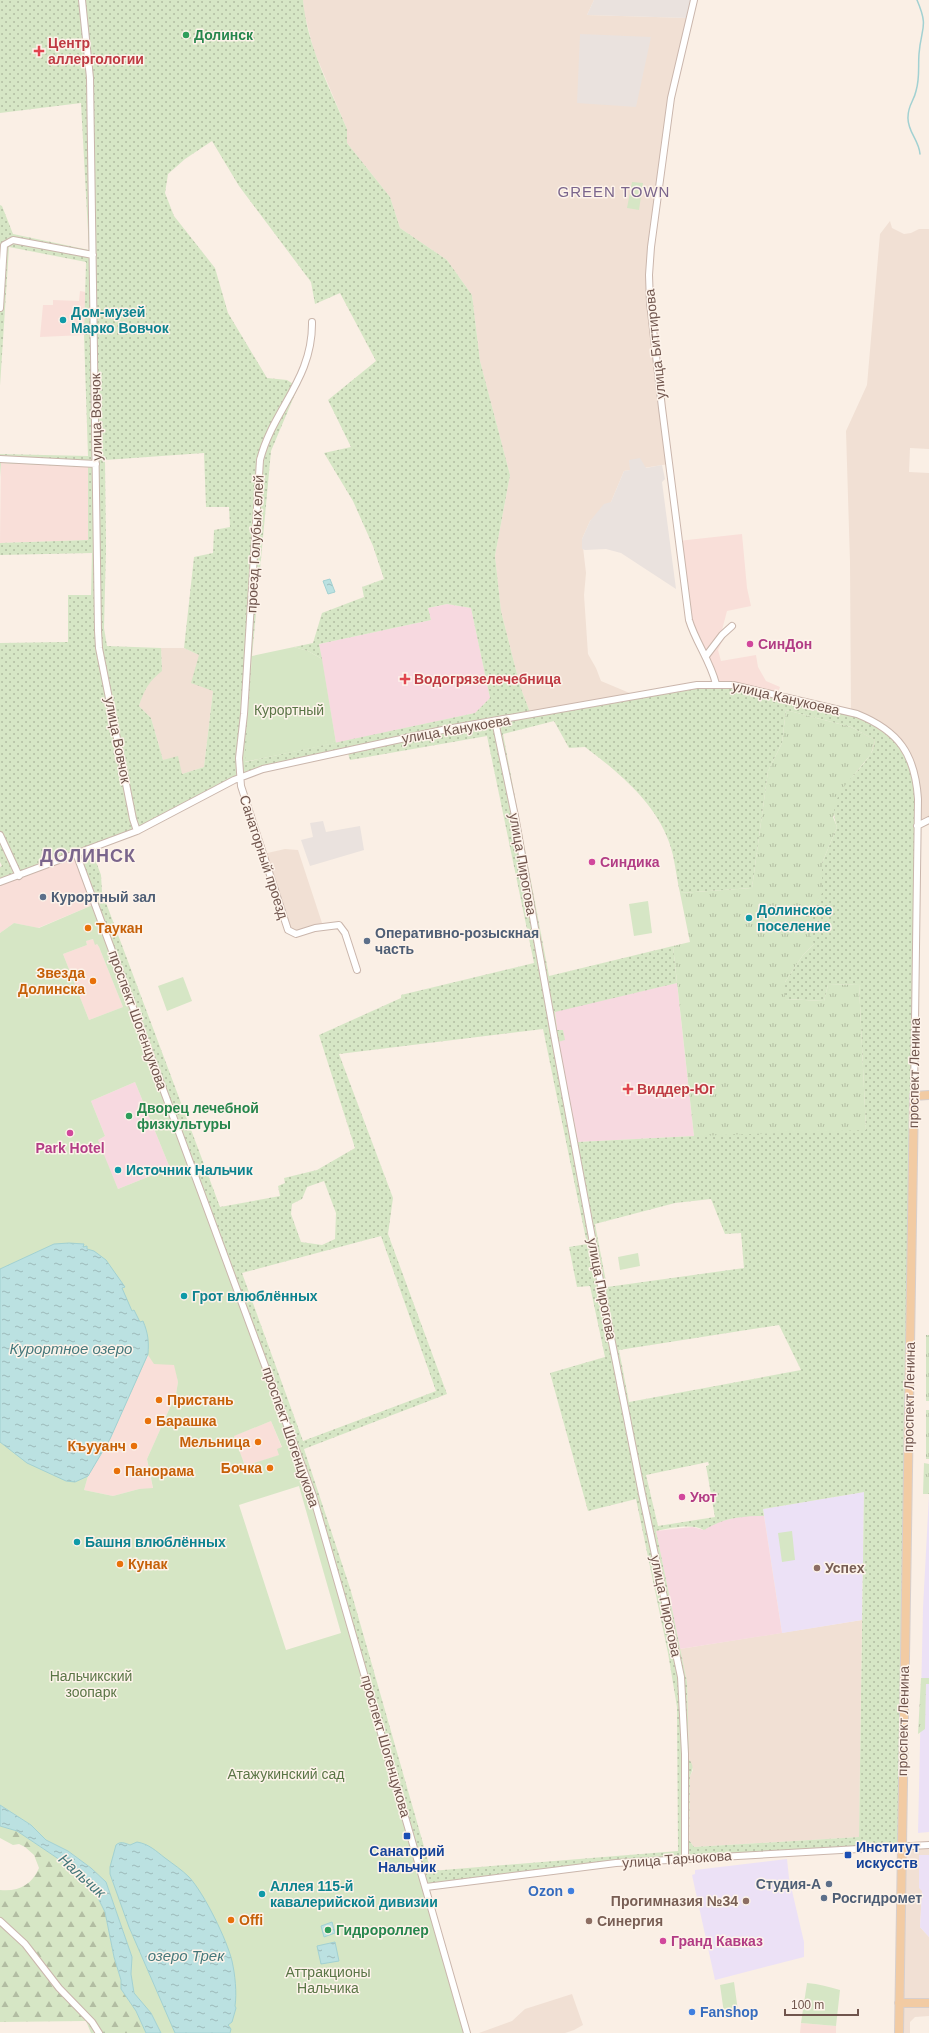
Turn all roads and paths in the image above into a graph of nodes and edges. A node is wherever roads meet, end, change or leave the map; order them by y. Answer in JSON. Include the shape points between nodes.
{"nodes":[{"id":1,"x":82,"y":0,"type":"edge"},
{"id":2,"x":694,"y":0,"type":"edge"},
{"id":3,"x":93,"y":255,"type":"junction"},
{"id":4,"x":0,"y":308,"type":"edge"},
{"id":5,"x":312,"y":322,"type":"dead end"},
{"id":6,"x":0,"y":459,"type":"edge"},
{"id":7,"x":96,"y":464,"type":"junction"},
{"id":8,"x":732,"y":626,"type":"dead end"},
{"id":9,"x":706,"y":656,"type":"junction"},
{"id":10,"x":716,"y":684,"type":"junction"},
{"id":11,"x":495,"y":721,"type":"junction"},
{"id":12,"x":912,"y":762,"type":"joint"},
{"id":13,"x":241,"y":777,"type":"junction"},
{"id":14,"x":929,"y":820,"type":"edge"},
{"id":15,"x":918,"y":826,"type":"junction"},
{"id":16,"x":138,"y":831,"type":"junction"},
{"id":17,"x":0,"y":835,"type":"edge"},
{"id":18,"x":76,"y":853,"type":"junction"},
{"id":19,"x":19,"y":876,"type":"junction"},
{"id":20,"x":0,"y":882,"type":"edge"},
{"id":21,"x":356,"y":970,"type":"dead end"},
{"id":22,"x":929,"y":1095,"type":"edge"},
{"id":23,"x":914,"y":1096,"type":"junction"},
{"id":24,"x":929,"y":1846,"type":"edge"},
{"id":25,"x":901,"y":1847,"type":"junction"},
{"id":26,"x":685,"y":1858,"type":"junction"},
{"id":27,"x":426,"y":1887,"type":"junction"},
{"id":28,"x":0,"y":1921,"type":"edge"},
{"id":29,"x":929,"y":2002,"type":"edge"},
{"id":30,"x":899,"y":2003,"type":"junction"},
{"id":31,"x":99,"y":2033,"type":"edge"},
{"id":32,"x":467,"y":2033,"type":"edge"},
{"id":33,"x":898,"y":2033,"type":"edge"}],
"edges":[{"from":1,"to":3,"type":"street","name":"улица Вовчок","via":[[90,78]]},
{"from":2,"to":9,"type":"street","name":"улица Биттирова","via":[[671,98],[651,247],[649,283],[689,620]]},
{"from":3,"to":4,"type":"street","via":[[9,241],[4,245]]},
{"from":3,"to":7,"type":"street","name":"улица Вовчок"},
{"from":5,"to":13,"type":"street","name":"проезд Голубых елей","via":[[306,367],[275,422],[260,460],[239,758]]},
{"from":6,"to":7,"type":"street"},
{"from":7,"to":16,"type":"street","name":"улица Вовчок","via":[[99,648],[133,819]]},
{"from":8,"to":9,"type":"street"},
{"from":9,"to":10,"type":"street","name":"улица Биттирова"},
{"from":10,"to":11,"type":"street","name":"улица Канукоева","via":[[666,690]]},
{"from":10,"to":12,"type":"street","name":"улица Канукоева","via":[[747,688],[862,716],[890,732]]},
{"from":11,"to":13,"type":"street","name":"улица Канукоева","via":[[351,749],[274,766]]},
{"from":11,"to":26,"type":"street","name":"улица Пирогова","via":[[516,822],[608,1323],[681,1677],[685,1754]]},
{"from":12,"to":15,"type":"street","name":"проспект Ленина","via":[[917,784]]},
{"from":13,"to":16,"type":"street","name":"улица Канукоева"},
{"from":13,"to":21,"type":"street","name":"Санаторный проезд","via":[[242,794],[288,930],[296,934],[339,925],[343,929]]},
{"from":14,"to":15,"type":"street"},
{"from":15,"to":23,"type":"street","name":"проспект Ленина"},
{"from":16,"to":18,"type":"street","name":"улица Канукоева"},
{"from":17,"to":19,"type":"street"},
{"from":18,"to":19,"type":"street","name":"улица Канукоева"},
{"from":18,"to":27,"type":"street","name":"проспект Шогенцукова","via":[[313,1496]]},
{"from":19,"to":20,"type":"street","name":"улица Канукоева"},
{"from":22,"to":23,"type":"main road"},
{"from":23,"to":25,"type":"main road","name":"проспект Ленина"},
{"from":24,"to":25,"type":"street","name":"улица Тарчокова"},
{"from":25,"to":26,"type":"street","name":"улица Тарчокова"},
{"from":25,"to":30,"type":"main road","name":"проспект Ленина"},
{"from":26,"to":27,"type":"street","name":"улица Тарчокова","via":[[584,1866]]},
{"from":27,"to":32,"type":"street","name":"проспект Шогенцукова"},
{"from":28,"to":31,"type":"street","via":[[25,1944]]},
{"from":29,"to":30,"type":"main road"},
{"from":30,"to":33,"type":"main road","name":"проспект Ленина"}]}
